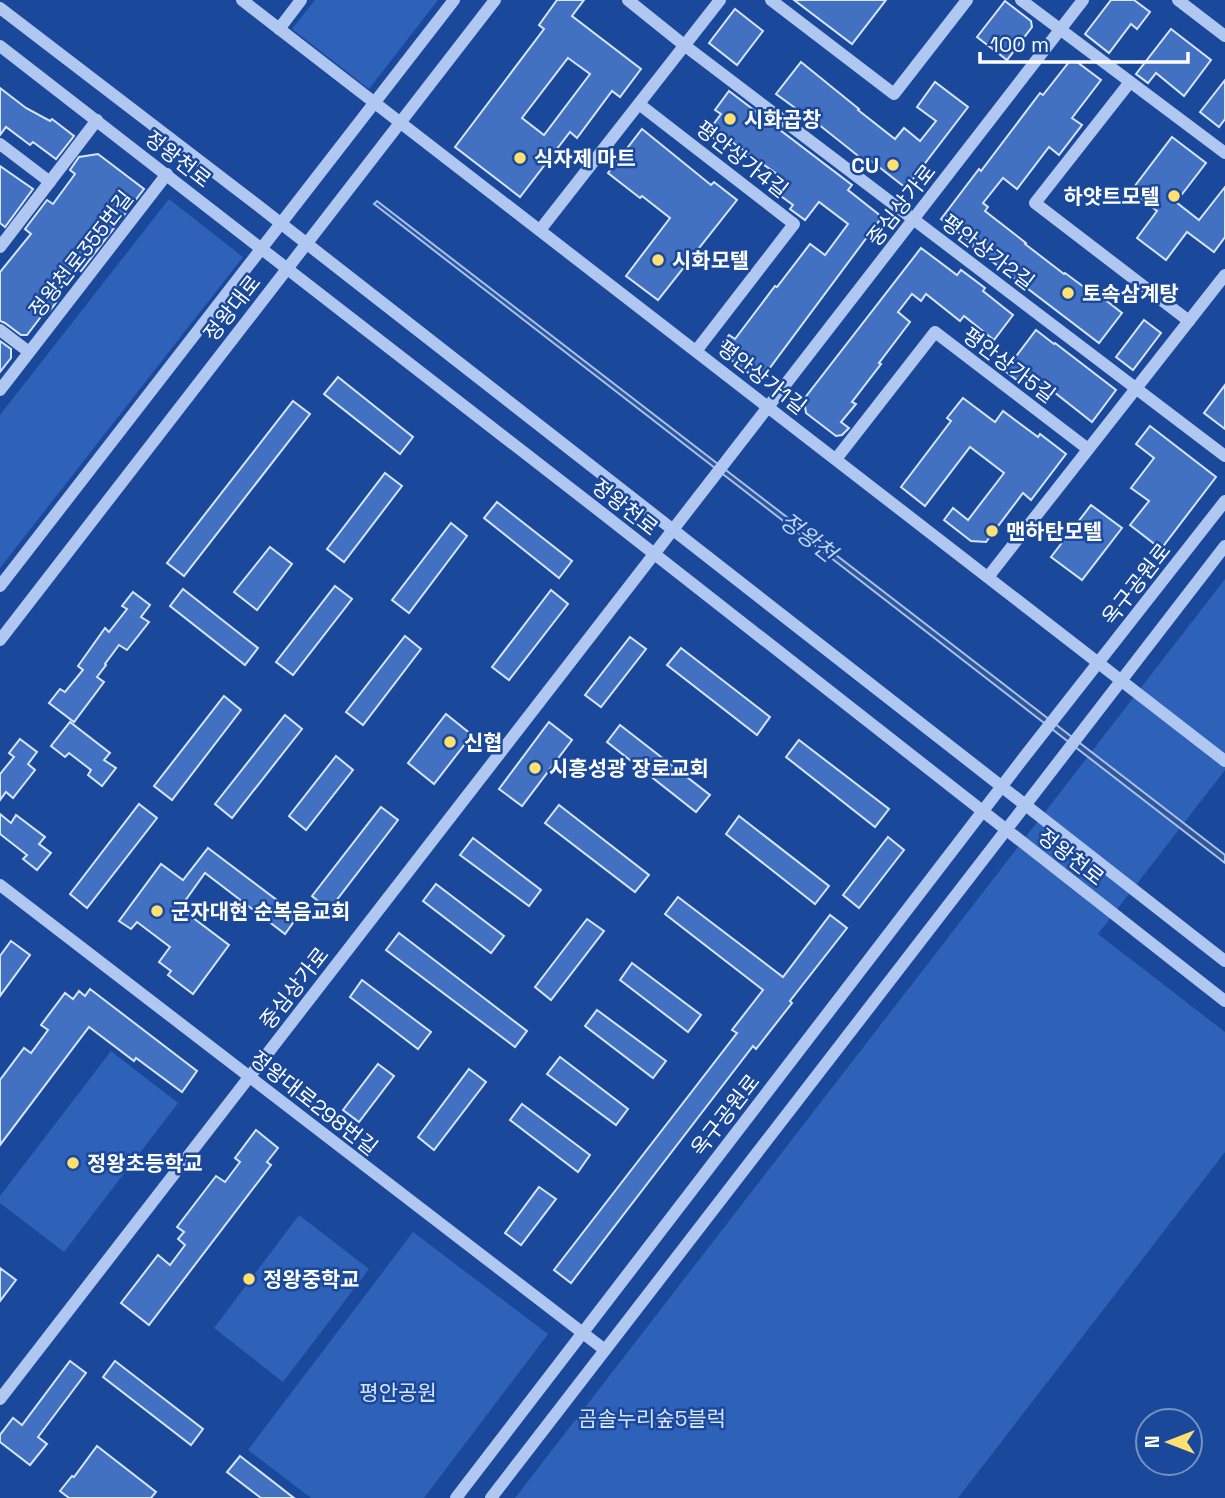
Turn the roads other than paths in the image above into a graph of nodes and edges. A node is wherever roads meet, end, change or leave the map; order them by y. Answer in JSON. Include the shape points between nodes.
{"nodes":[{"id":1,"x":242,"y":0,"type":"edge"},
{"id":2,"x":301,"y":0,"type":"edge"},
{"id":3,"x":453,"y":0,"type":"edge"},
{"id":4,"x":495,"y":0,"type":"edge"},
{"id":5,"x":628,"y":0,"type":"edge"},
{"id":6,"x":720,"y":0,"type":"edge"},
{"id":7,"x":771,"y":0,"type":"edge"},
{"id":8,"x":967,"y":0,"type":"edge"},
{"id":9,"x":1021,"y":0,"type":"edge"},
{"id":10,"x":1083,"y":0,"type":"edge"},
{"id":11,"x":1178,"y":0,"type":"edge"},
{"id":12,"x":0,"y":8,"type":"edge"},
{"id":13,"x":279,"y":29,"type":"junction"},
{"id":14,"x":1060,"y":30,"type":"junction"},
{"id":15,"x":1225,"y":36,"type":"edge"},
{"id":16,"x":684,"y":45,"type":"junction"},
{"id":17,"x":0,"y":46,"type":"edge"},
{"id":18,"x":1130,"y":82,"type":"junction"},
{"id":19,"x":374,"y":102,"type":"junction"},
{"id":20,"x":639,"y":104,"type":"junction"},
{"id":21,"x":97,"y":120,"type":"junction"},
{"id":22,"x":400,"y":122,"type":"junction"},
{"id":23,"x":0,"y":144,"type":"edge"},
{"id":24,"x":1225,"y":153,"type":"edge"},
{"id":25,"x":167,"y":174,"type":"junction"},
{"id":26,"x":50,"y":182,"type":"junction"},
{"id":27,"x":914,"y":219,"type":"junction"},
{"id":28,"x":281,"y":223,"type":"junction"},
{"id":29,"x":540,"y":230,"type":"junction"},
{"id":30,"x":1,"y":243,"type":"edge"},
{"id":31,"x":307,"y":243,"type":"junction"},
{"id":32,"x":262,"y":248,"type":"junction"},
{"id":33,"x":288,"y":268,"type":"junction"},
{"id":34,"x":1225,"y":275,"type":"edge"},
{"id":35,"x":1189,"y":321,"type":"junction"},
{"id":36,"x":0,"y":330,"type":"edge"},
{"id":37,"x":696,"y":351,"type":"junction"},
{"id":38,"x":29,"y":352,"type":"junction"},
{"id":39,"x":1136,"y":388,"type":"junction"},
{"id":40,"x":0,"y":390,"type":"edge"},
{"id":41,"x":768,"y":407,"type":"junction"},
{"id":42,"x":1088,"y":449,"type":"junction"},
{"id":43,"x":1225,"y":456,"type":"edge"},
{"id":44,"x":836,"y":459,"type":"junction"},
{"id":45,"x":1225,"y":501,"type":"edge"},
{"id":46,"x":673,"y":529,"type":"junction"},
{"id":47,"x":1225,"y":547,"type":"edge"},
{"id":48,"x":654,"y":554,"type":"junction"},
{"id":49,"x":988,"y":577,"type":"junction"},
{"id":50,"x":0,"y":586,"type":"edge"},
{"id":51,"x":0,"y":640,"type":"edge"},
{"id":52,"x":1099,"y":663,"type":"junction"},
{"id":53,"x":1122,"y":680,"type":"junction"},
{"id":54,"x":1225,"y":761,"type":"edge"},
{"id":55,"x":1001,"y":787,"type":"junction"},
{"id":56,"x":1025,"y":806,"type":"junction"},
{"id":57,"x":982,"y":812,"type":"junction"},
{"id":58,"x":1006,"y":830,"type":"junction"},
{"id":59,"x":0,"y":885,"type":"edge"},
{"id":60,"x":1225,"y":961,"type":"edge"},
{"id":61,"x":1225,"y":1001,"type":"edge"},
{"id":62,"x":249,"y":1077,"type":"junction"},
{"id":63,"x":582,"y":1334,"type":"junction"},
{"id":64,"x":605,"y":1350,"type":"junction"},
{"id":65,"x":0,"y":1399,"type":"edge"},
{"id":66,"x":456,"y":1498,"type":"edge"},
{"id":67,"x":491,"y":1498,"type":"edge"}],
"edges":[{"from":1,"to":13,"type":"street","name":"평안상가1길"},
{"from":2,"to":13,"type":"street"},
{"from":3,"to":19,"type":"street","name":"정왕대로"},
{"from":4,"to":22,"type":"street","name":"정왕대로"},
{"from":5,"to":16,"type":"street","name":"평안상가2길"},
{"from":6,"to":16,"type":"street"},
{"from":7,"to":8,"type":"street","via":[[894,94]]},
{"from":9,"to":14,"type":"street"},
{"from":10,"to":14,"type":"street","name":"중심상가로"},
{"from":11,"to":15,"type":"street"},
{"from":12,"to":28,"type":"street","name":"정왕천로"},
{"from":13,"to":19,"type":"street","name":"평안상가1길"},
{"from":14,"to":18,"type":"street"},
{"from":14,"to":27,"type":"street","name":"중심상가로"},
{"from":16,"to":20,"type":"street"},
{"from":16,"to":27,"type":"street","name":"평안상가2길"},
{"from":17,"to":21,"type":"street","name":"정왕천로"},
{"from":18,"to":24,"type":"street"},
{"from":18,"to":35,"type":"street","via":[[1035,203]]},
{"from":19,"to":22,"type":"street","name":"평안상가1길"},
{"from":19,"to":28,"type":"street","name":"정왕대로"},
{"from":20,"to":29,"type":"street"},
{"from":20,"to":37,"type":"street","name":"평안상가4길","via":[[794,224]]},
{"from":21,"to":25,"type":"street","name":"정왕천로"},
{"from":21,"to":26,"type":"street"},
{"from":22,"to":29,"type":"street","name":"평안상가1길"},
{"from":22,"to":31,"type":"street","name":"정왕대로"},
{"from":23,"to":26,"type":"street"},
{"from":25,"to":32,"type":"street","name":"정왕천로"},
{"from":25,"to":38,"type":"street","name":"정왕천로355번길"},
{"from":26,"to":30,"type":"street"},
{"from":27,"to":39,"type":"street","name":"평안상가2길"},
{"from":27,"to":41,"type":"street","name":"중심상가로"},
{"from":28,"to":31,"type":"street","name":"정왕천로"},
{"from":28,"to":32,"type":"street","name":"정왕대로"},
{"from":29,"to":37,"type":"street","name":"평안상가1길"},
{"from":31,"to":33,"type":"street","name":"정왕대로"},
{"from":31,"to":46,"type":"street","name":"정왕천로"},
{"from":32,"to":33,"type":"street","name":"정왕천로"},
{"from":32,"to":50,"type":"street","name":"정왕대로"},
{"from":33,"to":48,"type":"street","name":"정왕천로"},
{"from":33,"to":51,"type":"street","name":"정왕대로"},
{"from":34,"to":35,"type":"street"},
{"from":35,"to":39,"type":"street"},
{"from":36,"to":38,"type":"street"},
{"from":37,"to":41,"type":"street","name":"평안상가1길"},
{"from":38,"to":40,"type":"street","name":"정왕천로355번길"},
{"from":39,"to":42,"type":"street"},
{"from":39,"to":43,"type":"street","name":"평안상가2길"},
{"from":41,"to":44,"type":"street","name":"평안상가1길"},
{"from":41,"to":46,"type":"street","name":"중심상가로"},
{"from":42,"to":44,"type":"street","name":"평안상가5길","via":[[935,332]]},
{"from":42,"to":49,"type":"street"},
{"from":44,"to":49,"type":"street","name":"평안상가1길"},
{"from":45,"to":52,"type":"street","name":"옥구공원로"},
{"from":46,"to":48,"type":"street","name":"중심상가로"},
{"from":46,"to":55,"type":"street","name":"정왕천로"},
{"from":47,"to":53,"type":"street"},
{"from":48,"to":57,"type":"street","name":"정왕천로"},
{"from":48,"to":62,"type":"street","name":"중심상가로"},
{"from":49,"to":52,"type":"street","name":"평안상가1길"},
{"from":52,"to":53,"type":"street","name":"평안상가1길"},
{"from":52,"to":55,"type":"street","name":"옥구공원로"},
{"from":53,"to":54,"type":"street","name":"평안상가1길"},
{"from":53,"to":56,"type":"street"},
{"from":55,"to":56,"type":"street","name":"정왕천로"},
{"from":55,"to":57,"type":"street","name":"옥구공원로"},
{"from":56,"to":58,"type":"street"},
{"from":56,"to":60,"type":"street","name":"정왕천로"},
{"from":57,"to":58,"type":"street","name":"정왕천로"},
{"from":57,"to":63,"type":"street","name":"옥구공원로"},
{"from":58,"to":61,"type":"street","name":"정왕천로"},
{"from":58,"to":64,"type":"street"},
{"from":59,"to":62,"type":"street","name":"정왕대로298번길"},
{"from":62,"to":63,"type":"street","name":"정왕대로298번길"},
{"from":62,"to":65,"type":"street","name":"중심상가로"},
{"from":63,"to":64,"type":"street","name":"정왕대로298번길"},
{"from":63,"to":66,"type":"street","name":"옥구공원로"},
{"from":64,"to":67,"type":"street"}]}
